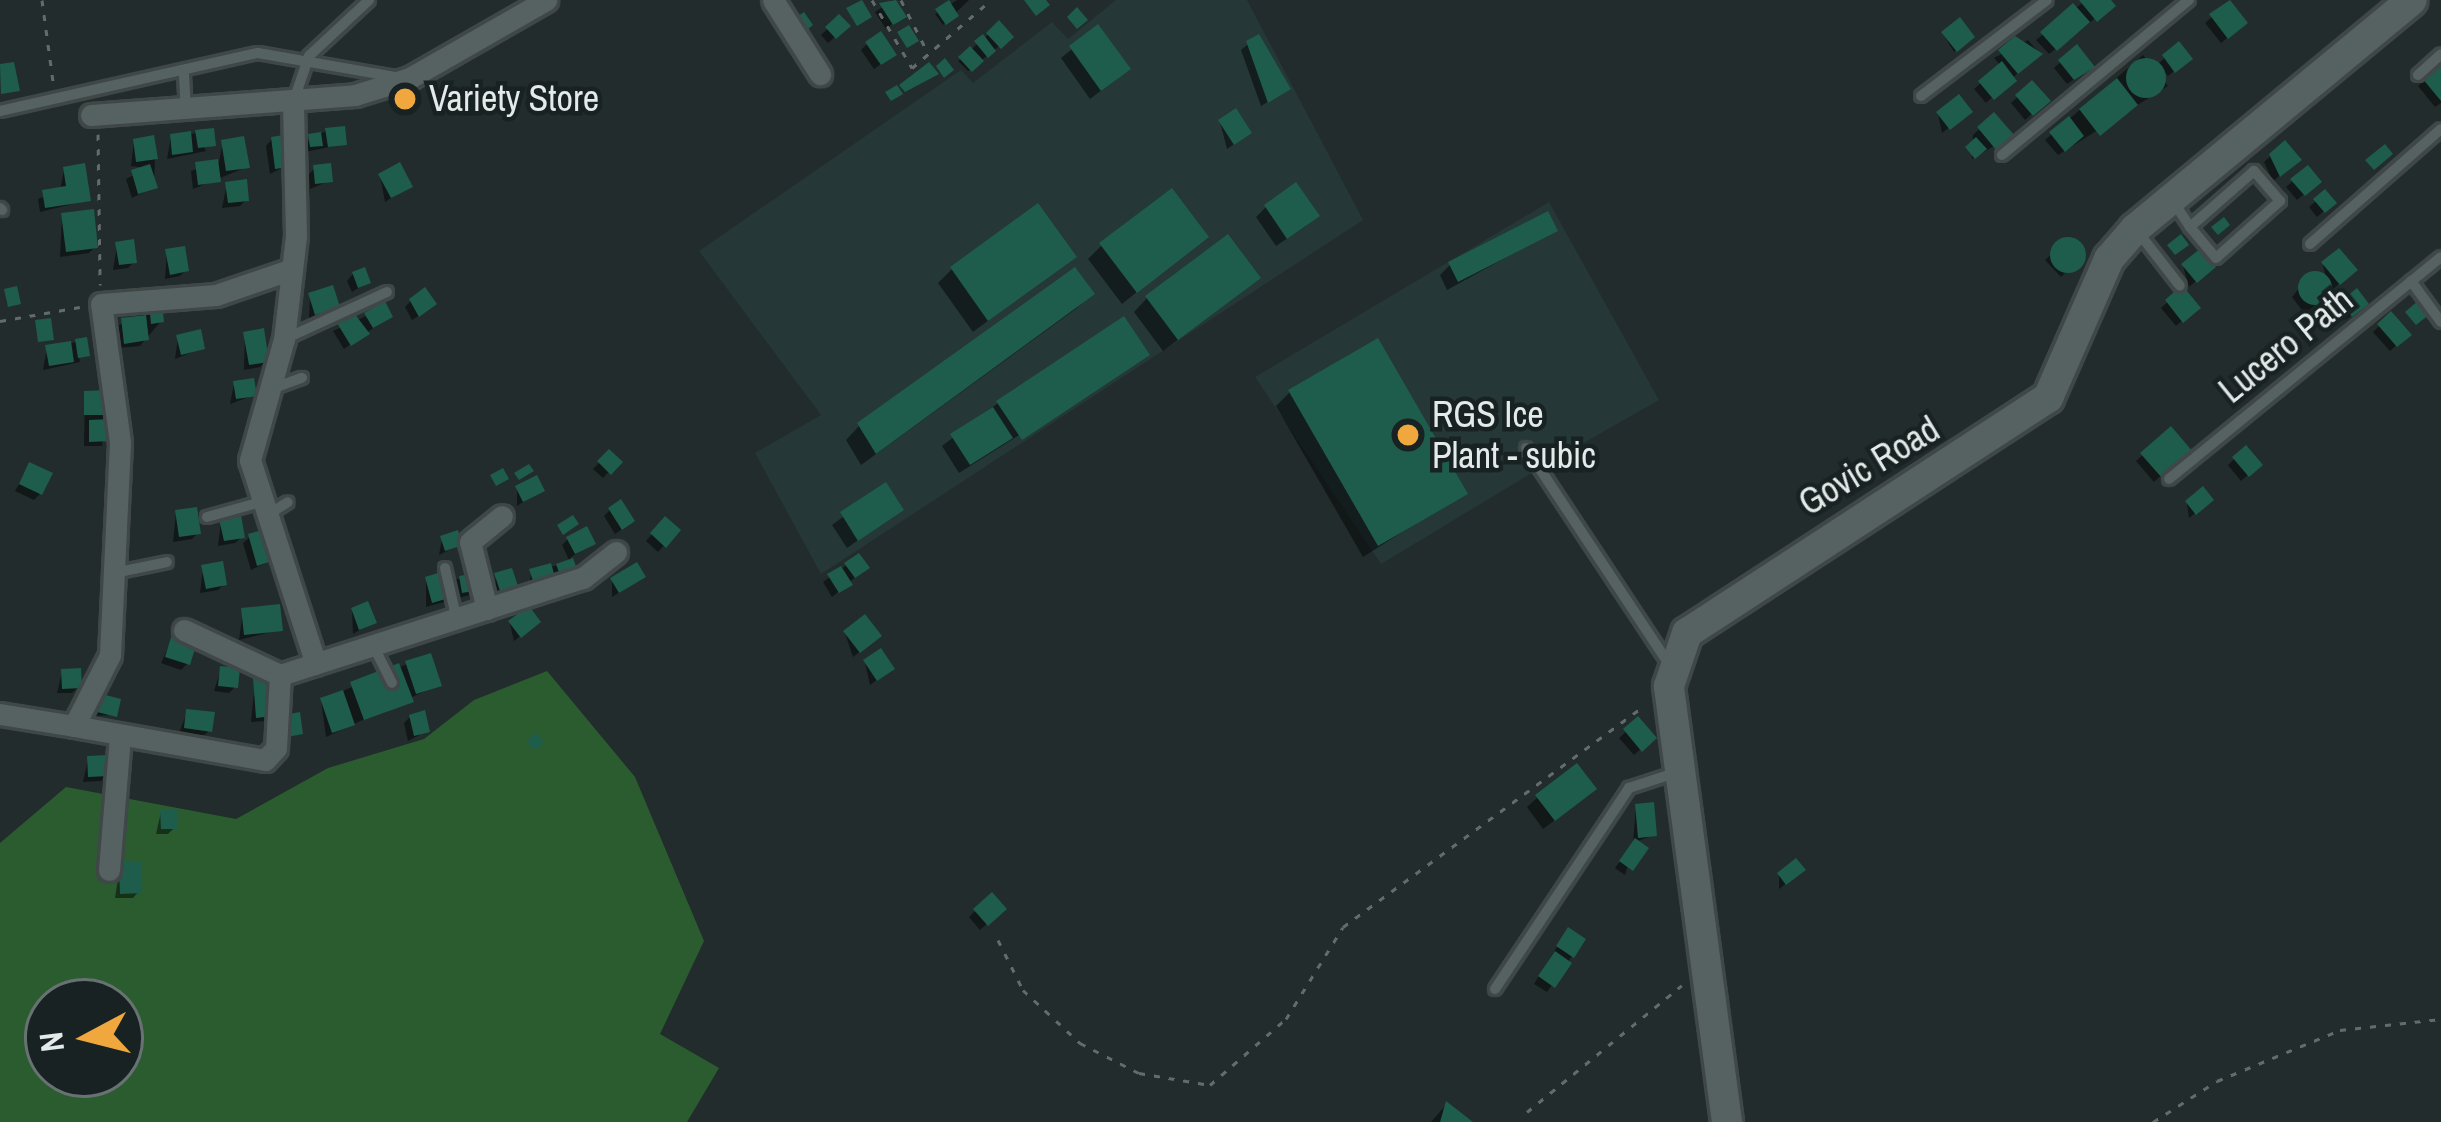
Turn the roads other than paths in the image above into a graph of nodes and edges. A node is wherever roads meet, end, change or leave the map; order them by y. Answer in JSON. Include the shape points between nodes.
{"nodes":[{"id":1,"x":369,"y":0,"type":"edge"},
{"id":2,"x":546,"y":0,"type":"edge"},
{"id":3,"x":773,"y":0,"type":"edge"},
{"id":4,"x":2048,"y":0,"type":"edge"},
{"id":5,"x":2189,"y":0,"type":"edge"},
{"id":6,"x":2412,"y":0,"type":"edge"},
{"id":7,"x":2441,"y":54,"type":"edge"},
{"id":8,"x":309,"y":56,"type":"junction"},
{"id":9,"x":820,"y":74,"type":"dead end"},
{"id":10,"x":184,"y":75,"type":"junction"},
{"id":11,"x":2418,"y":75,"type":"dead end"},
{"id":12,"x":410,"y":78,"type":"junction"},
{"id":13,"x":1921,"y":96,"type":"dead end"},
{"id":14,"x":293,"y":103,"type":"junction"},
{"id":15,"x":186,"y":108,"type":"junction"},
{"id":16,"x":0,"y":110,"type":"edge"},
{"id":17,"x":98,"y":114,"type":"road end"},
{"id":18,"x":2441,"y":129,"type":"edge"},
{"id":19,"x":2002,"y":155,"type":"dead end"},
{"id":20,"x":2169,"y":196,"type":"junction"},
{"id":21,"x":2190,"y":227,"type":"junction"},
{"id":22,"x":2135,"y":230,"type":"junction"},
{"id":23,"x":2310,"y":244,"type":"dead end"},
{"id":24,"x":2441,"y":257,"type":"edge"},
{"id":25,"x":292,"y":269,"type":"junction"},
{"id":26,"x":2411,"y":281,"type":"junction"},
{"id":27,"x":2180,"y":286,"type":"dead end"},
{"id":28,"x":387,"y":292,"type":"dead end"},
{"id":29,"x":2441,"y":322,"type":"edge"},
{"id":30,"x":284,"y":339,"type":"junction"},
{"id":31,"x":302,"y":378,"type":"dead end"},
{"id":32,"x":271,"y":389,"type":"junction"},
{"id":33,"x":1526,"y":448,"type":"dead end"},
{"id":34,"x":2169,"y":479,"type":"dead end"},
{"id":35,"x":289,"y":502,"type":"dead end"},
{"id":36,"x":263,"y":509,"type":"junction"},
{"id":37,"x":207,"y":517,"type":"dead end"},
{"id":38,"x":502,"y":517,"type":"dead end"},
{"id":39,"x":616,"y":552,"type":"dead end"},
{"id":40,"x":167,"y":562,"type":"dead end"},
{"id":41,"x":445,"y":568,"type":"dead end"},
{"id":42,"x":111,"y":574,"type":"junction"},
{"id":43,"x":488,"y":610,"type":"junction"},
{"id":44,"x":456,"y":616,"type":"junction"},
{"id":45,"x":184,"y":629,"type":"dead end"},
{"id":46,"x":374,"y":647,"type":"junction"},
{"id":47,"x":316,"y":664,"type":"junction"},
{"id":48,"x":280,"y":675,"type":"junction"},
{"id":49,"x":1669,"y":675,"type":"junction"},
{"id":50,"x":392,"y":683,"type":"dead end"},
{"id":51,"x":0,"y":714,"type":"edge"},
{"id":52,"x":74,"y":726,"type":"junction"},
{"id":53,"x":120,"y":736,"type":"junction"},
{"id":54,"x":1682,"y":772,"type":"junction"},
{"id":55,"x":109,"y":870,"type":"dead end"},
{"id":56,"x":1495,"y":989,"type":"dead end"},
{"id":57,"x":1727,"y":1122,"type":"edge"}],
"edges":[{"from":1,"to":8,"type":"lane"},
{"from":2,"to":12,"type":"street"},
{"from":3,"to":9,"type":"street"},
{"from":4,"to":13,"type":"lane"},
{"from":5,"to":19,"type":"lane"},
{"from":6,"to":20,"type":"main road","name":"Govic Road"},
{"from":7,"to":11,"type":"lane"},
{"from":8,"to":10,"type":"lane","via":[[258,53]]},
{"from":8,"to":12,"type":"lane"},
{"from":8,"to":14,"type":"lane"},
{"from":10,"to":15,"type":"lane"},
{"from":10,"to":16,"type":"lane","via":[[113,79]]},
{"from":12,"to":14,"type":"street"},
{"from":14,"to":15,"type":"street"},
{"from":14,"to":25,"type":"street"},
{"from":15,"to":17,"type":"street"},
{"from":18,"to":23,"type":"lane"},
{"from":20,"to":21,"type":"lane"},
{"from":20,"to":22,"type":"main road","name":"Govic Road"},
{"from":21,"to":21,"type":"lane","via":[[2220,258],[2280,201],[2254,170]]},
{"from":22,"to":27,"type":"lane"},
{"from":22,"to":49,"type":"main road","name":"Govic Road","via":[[2109,259],[2048,398],[1687,633]]},
{"from":24,"to":26,"type":"lane","name":"Lucero Path"},
{"from":25,"to":30,"type":"street"},
{"from":25,"to":42,"type":"street","via":[[216,295],[101,304],[120,442]]},
{"from":26,"to":29,"type":"lane"},
{"from":26,"to":34,"type":"lane","name":"Lucero Path"},
{"from":28,"to":30,"type":"lane"},
{"from":30,"to":32,"type":"street"},
{"from":31,"to":32,"type":"lane"},
{"from":32,"to":36,"type":"street","via":[[250,460]]},
{"from":33,"to":49,"type":"lane"},
{"from":35,"to":36,"type":"lane"},
{"from":36,"to":37,"type":"lane"},
{"from":36,"to":47,"type":"street"},
{"from":38,"to":43,"type":"street","via":[[470,542]]},
{"from":39,"to":43,"type":"street","via":[[583,578]]},
{"from":40,"to":42,"type":"lane"},
{"from":41,"to":44,"type":"lane"},
{"from":42,"to":52,"type":"street","via":[[113,643]]},
{"from":43,"to":44,"type":"street"},
{"from":44,"to":46,"type":"street"},
{"from":45,"to":48,"type":"street"},
{"from":46,"to":47,"type":"street"},
{"from":46,"to":50,"type":"lane"},
{"from":47,"to":48,"type":"street"},
{"from":48,"to":53,"type":"street","via":[[276,748],[265,760]]},
{"from":49,"to":54,"type":"main road"},
{"from":51,"to":52,"type":"street"},
{"from":52,"to":53,"type":"street"},
{"from":53,"to":55,"type":"street"},
{"from":54,"to":56,"type":"lane","via":[[1629,788]]},
{"from":54,"to":57,"type":"main road"}]}
